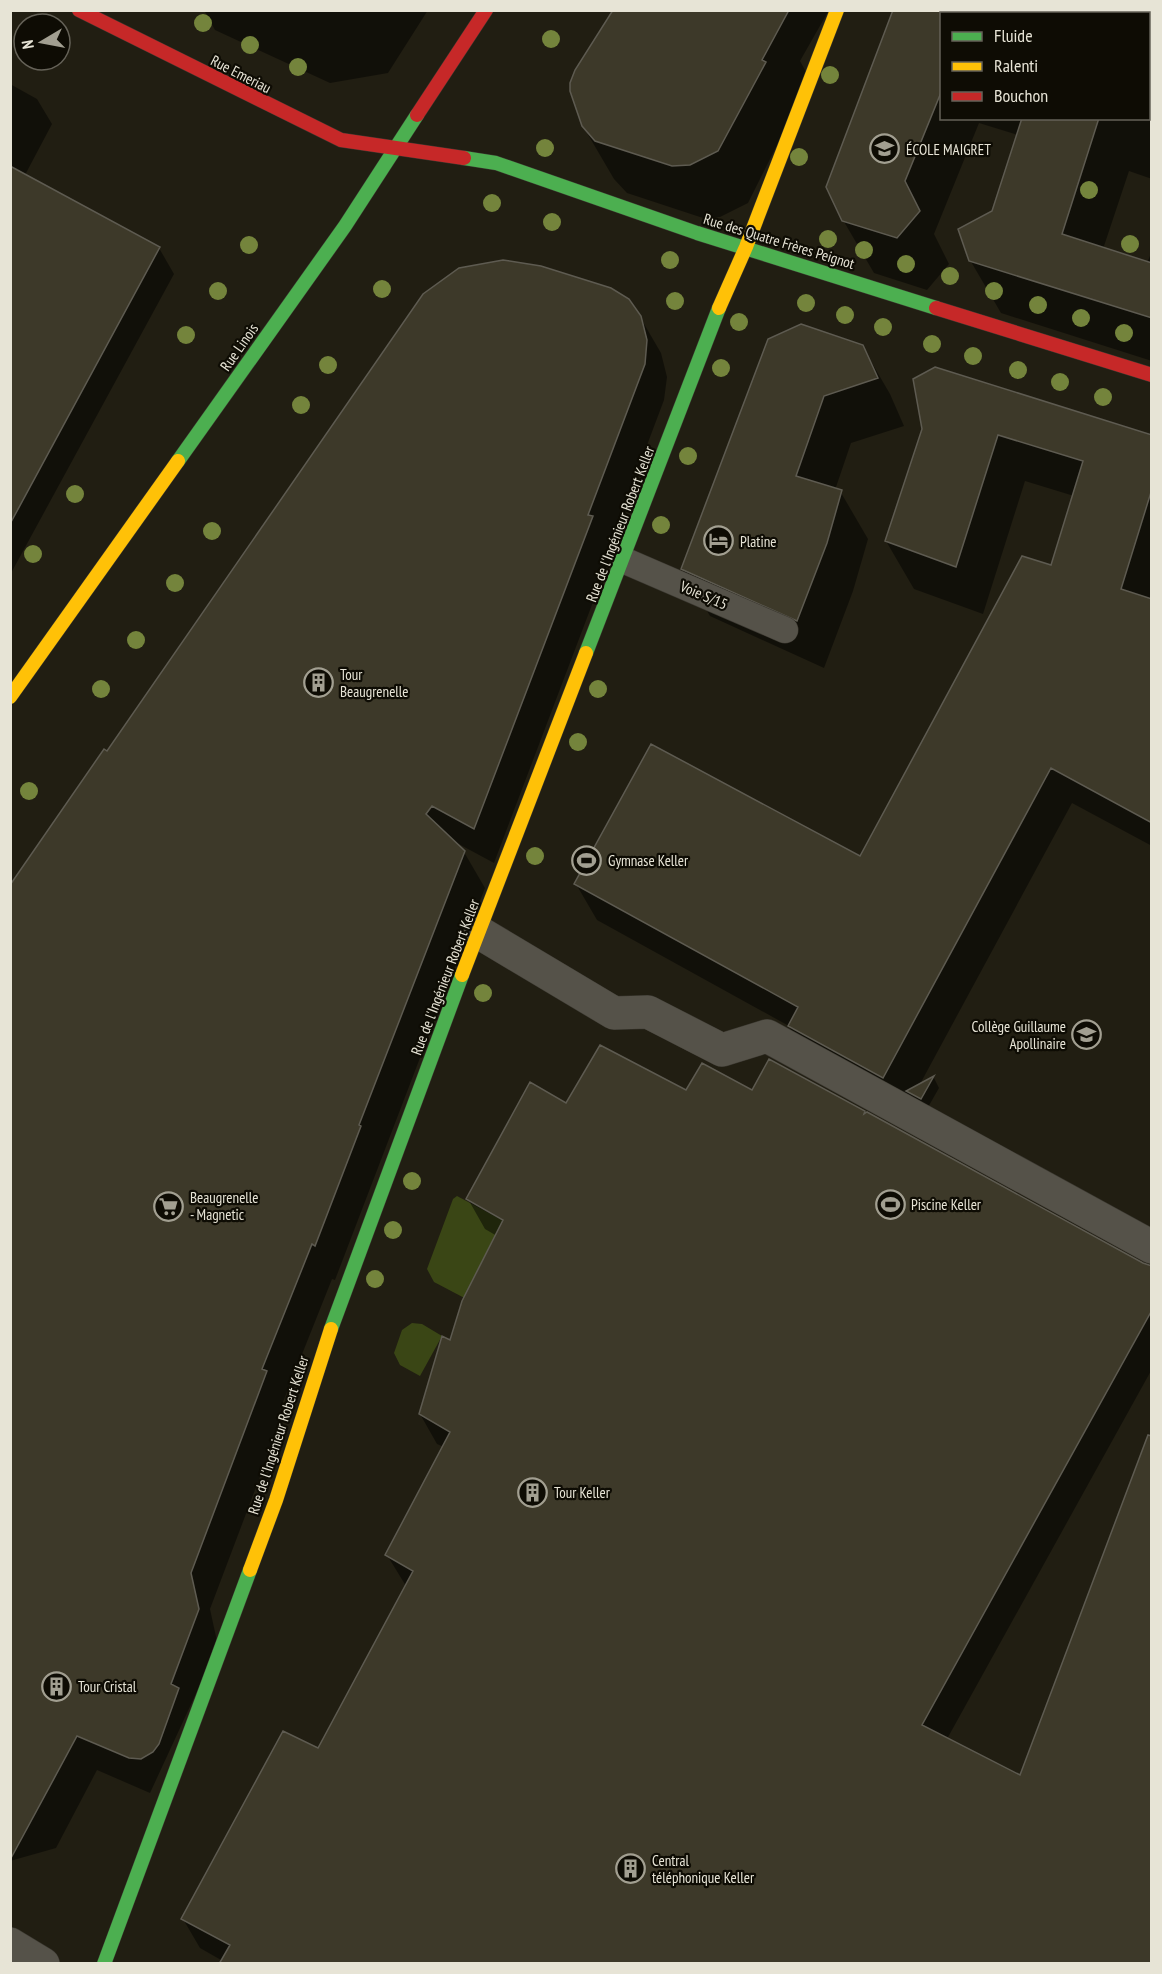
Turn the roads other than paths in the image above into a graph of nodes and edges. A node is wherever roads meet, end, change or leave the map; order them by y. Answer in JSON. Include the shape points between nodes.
{"nodes":[{"id":1,"x":486,"y":10,"type":"edge"},
{"id":2,"x":837,"y":10,"type":"edge"},
{"id":3,"x":86,"y":12,"type":"edge"},
{"id":4,"x":395,"y":147,"type":"junction"},
{"id":5,"x":746,"y":247,"type":"junction"},
{"id":6,"x":1152,"y":375,"type":"edge"},
{"id":7,"x":623,"y":560,"type":"junction"},
{"id":8,"x":785,"y":630,"type":"dead end"},
{"id":9,"x":10,"y":697,"type":"edge"},
{"id":10,"x":480,"y":933,"type":"junction"},
{"id":11,"x":1152,"y":1247,"type":"edge"},
{"id":12,"x":10,"y":1944,"type":"edge"},
{"id":13,"x":43,"y":1964,"type":"edge"},
{"id":14,"x":104,"y":1964,"type":"edge"}],
"edges":[{"from":1,"to":4,"type":"street","name":"Rue Linois"},
{"from":2,"to":5,"type":"street","name":"Rue de l'Ingénieur Robert Keller"},
{"from":3,"to":4,"type":"street","name":"Rue Emeriau","via":[[341,140]]},
{"from":4,"to":5,"type":"street","name":"Rue des Quatre Frères Peignot","via":[[496,163]]},
{"from":4,"to":9,"type":"street","name":"Rue Linois","via":[[345,226]]},
{"from":5,"to":6,"type":"street","name":"Rue des Quatre Frères Peignot"},
{"from":5,"to":7,"type":"street","name":"Rue de l'Ingénieur Robert Keller"},
{"from":7,"to":8,"type":"lane","name":"Voie S/15"},
{"from":7,"to":10,"type":"street","name":"Rue de l'Ingénieur Robert Keller"},
{"from":10,"to":11,"type":"street","via":[[614,1013],[648,1012],[722,1050],[767,1036]]},
{"from":10,"to":14,"type":"street","name":"Rue de l'Ingénieur Robert Keller","via":[[313,1379],[276,1500]]},
{"from":12,"to":13,"type":"street"}]}
